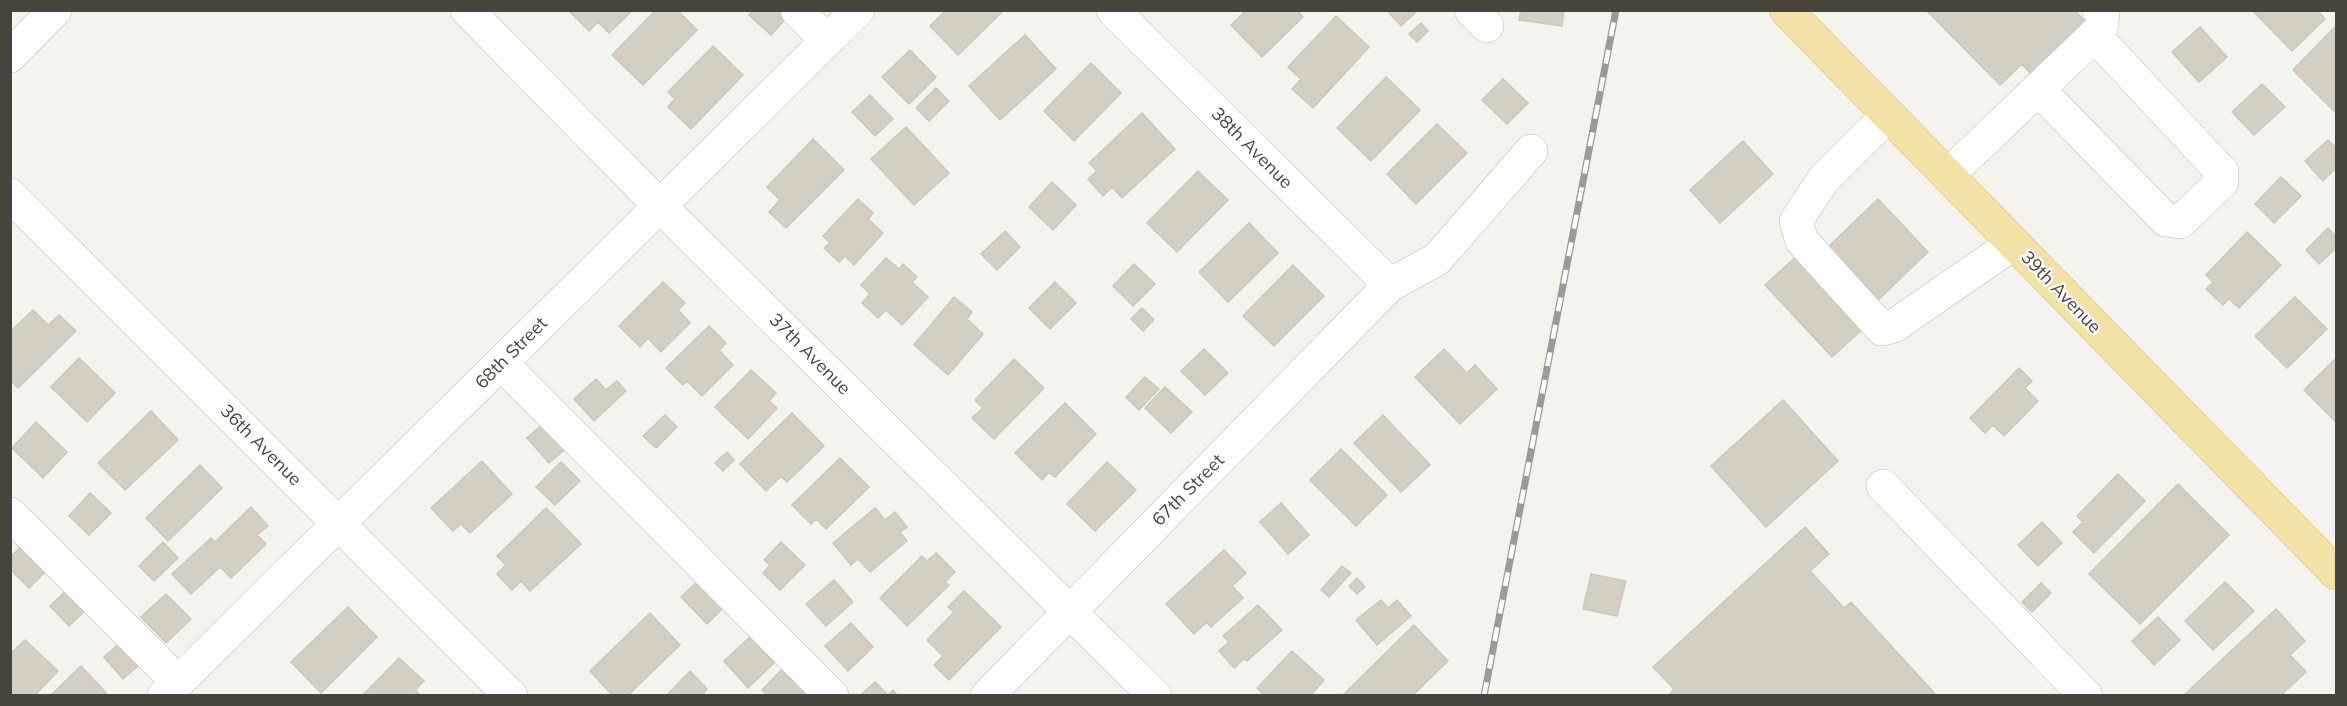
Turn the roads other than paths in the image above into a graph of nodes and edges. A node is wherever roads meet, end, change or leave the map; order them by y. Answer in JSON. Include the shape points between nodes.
{"nodes":[{"id":1,"x":55,"y":10,"type":"edge"},
{"id":2,"x":467,"y":10,"type":"edge"},
{"id":3,"x":797,"y":10,"type":"edge"},
{"id":4,"x":858,"y":10,"type":"edge"},
{"id":5,"x":1113,"y":10,"type":"edge"},
{"id":6,"x":1786,"y":10,"type":"edge"},
{"id":7,"x":2096,"y":23,"type":"edge"},
{"id":8,"x":827,"y":41,"type":"junction"},
{"id":9,"x":10,"y":56,"type":"edge"},
{"id":10,"x":2038,"y":89,"type":"junction"},
{"id":11,"x":1888,"y":115,"type":"junction"},
{"id":12,"x":1531,"y":151,"type":"dead end"},
{"id":13,"x":1948,"y":176,"type":"junction"},
{"id":14,"x":10,"y":195,"type":"edge"},
{"id":15,"x":660,"y":206,"type":"junction"},
{"id":16,"x":2014,"y":243,"type":"junction"},
{"id":17,"x":1390,"y":285,"type":"junction"},
{"id":18,"x":501,"y":363,"type":"junction"},
{"id":19,"x":1883,"y":486,"type":"dead end"},
{"id":20,"x":10,"y":514,"type":"edge"},
{"id":21,"x":339,"y":523,"type":"junction"},
{"id":22,"x":2337,"y":573,"type":"edge"},
{"id":23,"x":1070,"y":610,"type":"junction"},
{"id":24,"x":171,"y":689,"type":"edge"},
{"id":25,"x":512,"y":696,"type":"edge"},
{"id":26,"x":832,"y":696,"type":"edge"},
{"id":27,"x":987,"y":696,"type":"edge"},
{"id":28,"x":1155,"y":696,"type":"edge"},
{"id":29,"x":2086,"y":696,"type":"edge"}],
"edges":[{"from":1,"to":9,"type":"street"},
{"from":2,"to":15,"type":"street","name":"37th Avenue"},
{"from":3,"to":8,"type":"street"},
{"from":4,"to":8,"type":"street","name":"68th Street"},
{"from":5,"to":17,"type":"street","name":"38th Avenue"},
{"from":6,"to":11,"type":"main road","name":"39th Avenue"},
{"from":7,"to":10,"type":"street"},
{"from":7,"to":10,"type":"street","via":[[2222,172],[2222,182],[2181,222],[2166,220]]},
{"from":8,"to":15,"type":"street","name":"68th Street"},
{"from":10,"to":13,"type":"street"},
{"from":11,"to":13,"type":"main road","name":"39th Avenue"},
{"from":11,"to":16,"type":"street","via":[[1823,180],[1796,221],[1802,241],[1882,329],[1894,326]]},
{"from":12,"to":17,"type":"street","name":"67th Street","via":[[1437,259]]},
{"from":13,"to":16,"type":"main road","name":"39th Avenue"},
{"from":14,"to":21,"type":"street","name":"36th Avenue"},
{"from":15,"to":18,"type":"street","name":"68th Street"},
{"from":15,"to":23,"type":"street","name":"37th Avenue"},
{"from":16,"to":22,"type":"main road","name":"39th Avenue"},
{"from":17,"to":23,"type":"street","name":"67th Street"},
{"from":18,"to":21,"type":"street","name":"68th Street"},
{"from":18,"to":26,"type":"street"},
{"from":19,"to":29,"type":"street"},
{"from":20,"to":24,"type":"street"},
{"from":21,"to":24,"type":"street","name":"68th Street"},
{"from":21,"to":25,"type":"street","name":"36th Avenue"},
{"from":23,"to":27,"type":"street","name":"67th Street"},
{"from":23,"to":28,"type":"street","name":"37th Avenue"}]}
